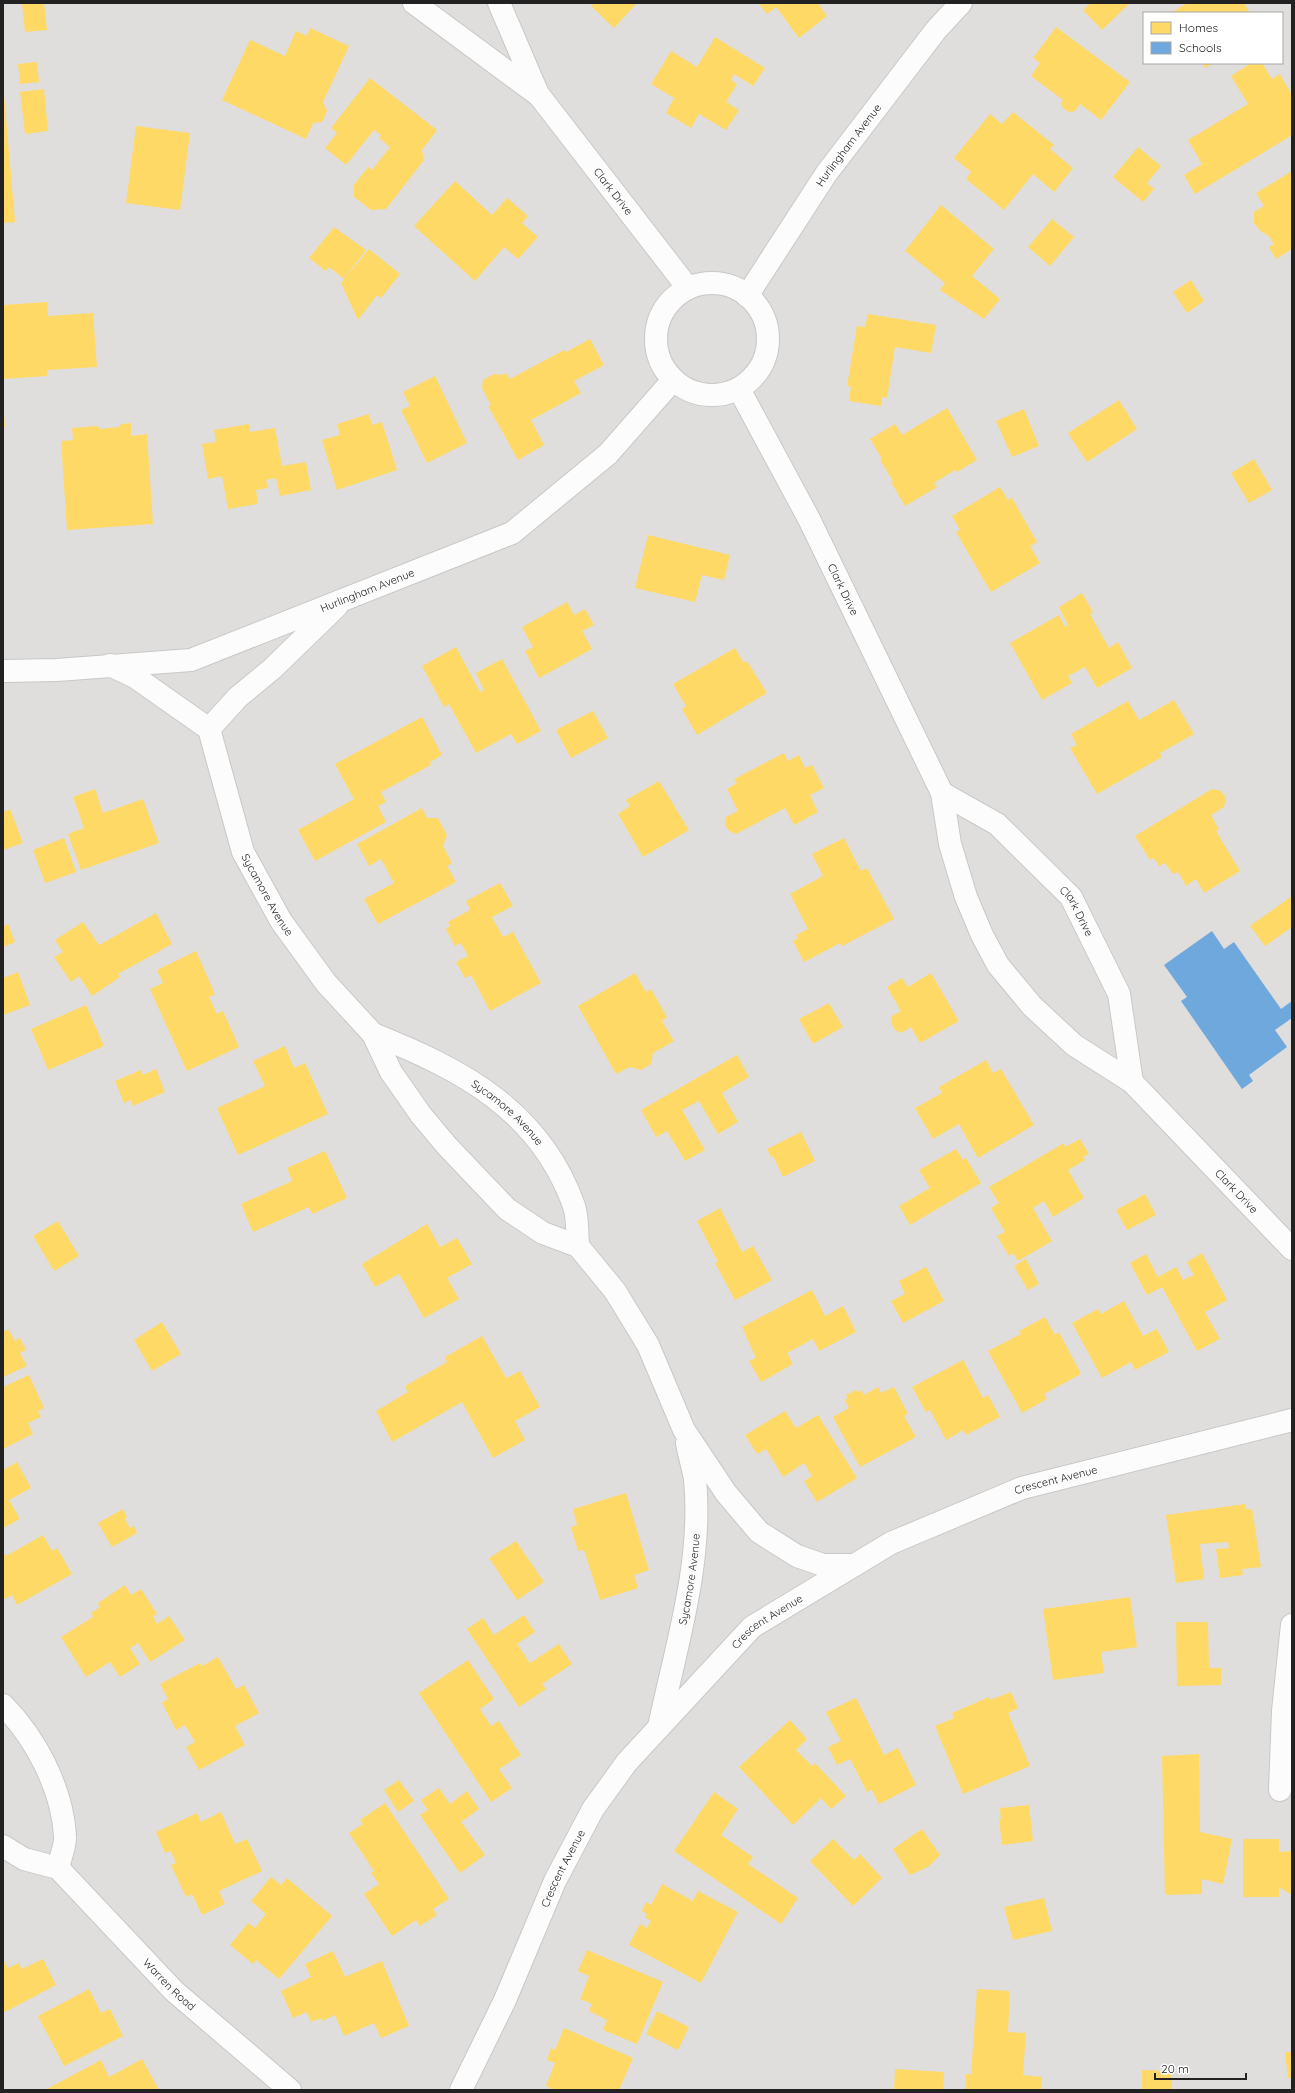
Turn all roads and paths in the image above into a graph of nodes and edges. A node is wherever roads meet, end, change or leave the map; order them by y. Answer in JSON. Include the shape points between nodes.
{"nodes":[{"id":1,"x":414,"y":3,"type":"edge"},
{"id":2,"x":500,"y":3,"type":"edge"},
{"id":3,"x":961,"y":3,"type":"edge"},
{"id":4,"x":538,"y":94,"type":"junction"},
{"id":5,"x":688,"y":288,"type":"junction"},
{"id":6,"x":747,"y":296,"type":"junction"},
{"id":7,"x":673,"y":380,"type":"junction"},
{"id":8,"x":739,"y":389,"type":"junction"},
{"id":9,"x":344,"y":599,"type":"junction"},
{"id":10,"x":110,"y":665,"type":"junction"},
{"id":11,"x":3,"y":671,"type":"edge"},
{"id":12,"x":209,"y":729,"type":"junction"},
{"id":13,"x":942,"y":793,"type":"junction"},
{"id":14,"x":373,"y":1034,"type":"junction"},
{"id":15,"x":1132,"y":1082,"type":"junction"},
{"id":16,"x":578,"y":1246,"type":"junction"},
{"id":17,"x":1292,"y":1249,"type":"edge"},
{"id":18,"x":1292,"y":1420,"type":"edge"},
{"id":19,"x":684,"y":1430,"type":"junction"},
{"id":20,"x":854,"y":1566,"type":"junction"},
{"id":21,"x":1292,"y":1625,"type":"edge"},
{"id":22,"x":3,"y":1706,"type":"edge"},
{"id":23,"x":659,"y":1727,"type":"junction"},
{"id":24,"x":1280,"y":1790,"type":"dead end"},
{"id":25,"x":3,"y":1846,"type":"edge"},
{"id":26,"x":58,"y":1868,"type":"junction"},
{"id":27,"x":290,"y":2090,"type":"edge"},
{"id":28,"x":461,"y":2090,"type":"edge"}],
"edges":[{"from":1,"to":4,"type":"street","name":"Clark Drive"},
{"from":2,"to":4,"type":"street","name":"Clark Drive"},
{"from":3,"to":6,"type":"street","name":"Hurlingham Avenue","via":[[936,30],[826,174]]},
{"from":4,"to":5,"type":"street","name":"Clark Drive"},
{"from":5,"to":6,"type":"street","via":[[719,283],[734,287]]},
{"from":5,"to":7,"type":"street","via":[[672,299],[662,313],[656,331],[656,349],[662,366]]},
{"from":6,"to":8,"type":"street","via":[[760,309],[766,326],[768,345],[753,378]]},
{"from":7,"to":8,"type":"street","via":[[688,390],[705,396],[722,395]]},
{"from":7,"to":9,"type":"street","name":"Hurlingham Avenue","via":[[608,454],[512,533]]},
{"from":8,"to":13,"type":"street","name":"Clark Drive","via":[[809,519]]},
{"from":9,"to":10,"type":"street","name":"Hurlingham Avenue","via":[[191,660]]},
{"from":9,"to":12,"type":"street","via":[[272,669],[238,697]]},
{"from":10,"to":11,"type":"street","name":"Hurlingham Avenue","via":[[57,670]]},
{"from":10,"to":12,"type":"street","via":[[135,677]]},
{"from":12,"to":14,"type":"street","name":"Sycamore Avenue","via":[[243,852],[281,921],[326,983]]},
{"from":13,"to":15,"type":"street","name":"Clark Drive","via":[[950,844],[966,897],[998,965],[1032,1006],[1074,1045]]},
{"from":13,"to":15,"type":"street","name":"Clark Drive","via":[[997,824],[1071,897],[1119,994]]},
{"from":14,"to":16,"type":"street","name":"Sycamore Avenue","via":[[391,1072],[421,1115],[496,1197],[508,1209],[543,1233]]},
{"from":14,"to":16,"type":"street","name":"Sycamore Avenue","via":[[452,1069],[514,1113],[552,1158],[574,1208]]},
{"from":15,"to":17,"type":"street","name":"Clark Drive"},
{"from":16,"to":19,"type":"street","name":"Sycamore Avenue","via":[[615,1291],[648,1345]]},
{"from":18,"to":20,"type":"street","name":"Crescent Avenue","via":[[1022,1488],[891,1543]]},
{"from":19,"to":20,"type":"street","name":"Sycamore Avenue","via":[[726,1493],[759,1532],[797,1556],[823,1566]]},
{"from":19,"to":23,"type":"street","name":"Sycamore Avenue","via":[[695,1478],[696,1539],[689,1596]]},
{"from":20,"to":23,"type":"street","name":"Crescent Avenue","via":[[752,1627]]},
{"from":21,"to":24,"type":"street","via":[[1283,1711]]},
{"from":22,"to":26,"type":"street","via":[[12,1714],[38,1751],[56,1788],[65,1836]]},
{"from":23,"to":28,"type":"street","name":"Crescent Avenue","via":[[627,1762],[592,1809],[555,1881],[505,2000]]},
{"from":25,"to":26,"type":"street","via":[[24,1859]]},
{"from":26,"to":27,"type":"street","name":"Warren Road","via":[[174,1991]]}]}
